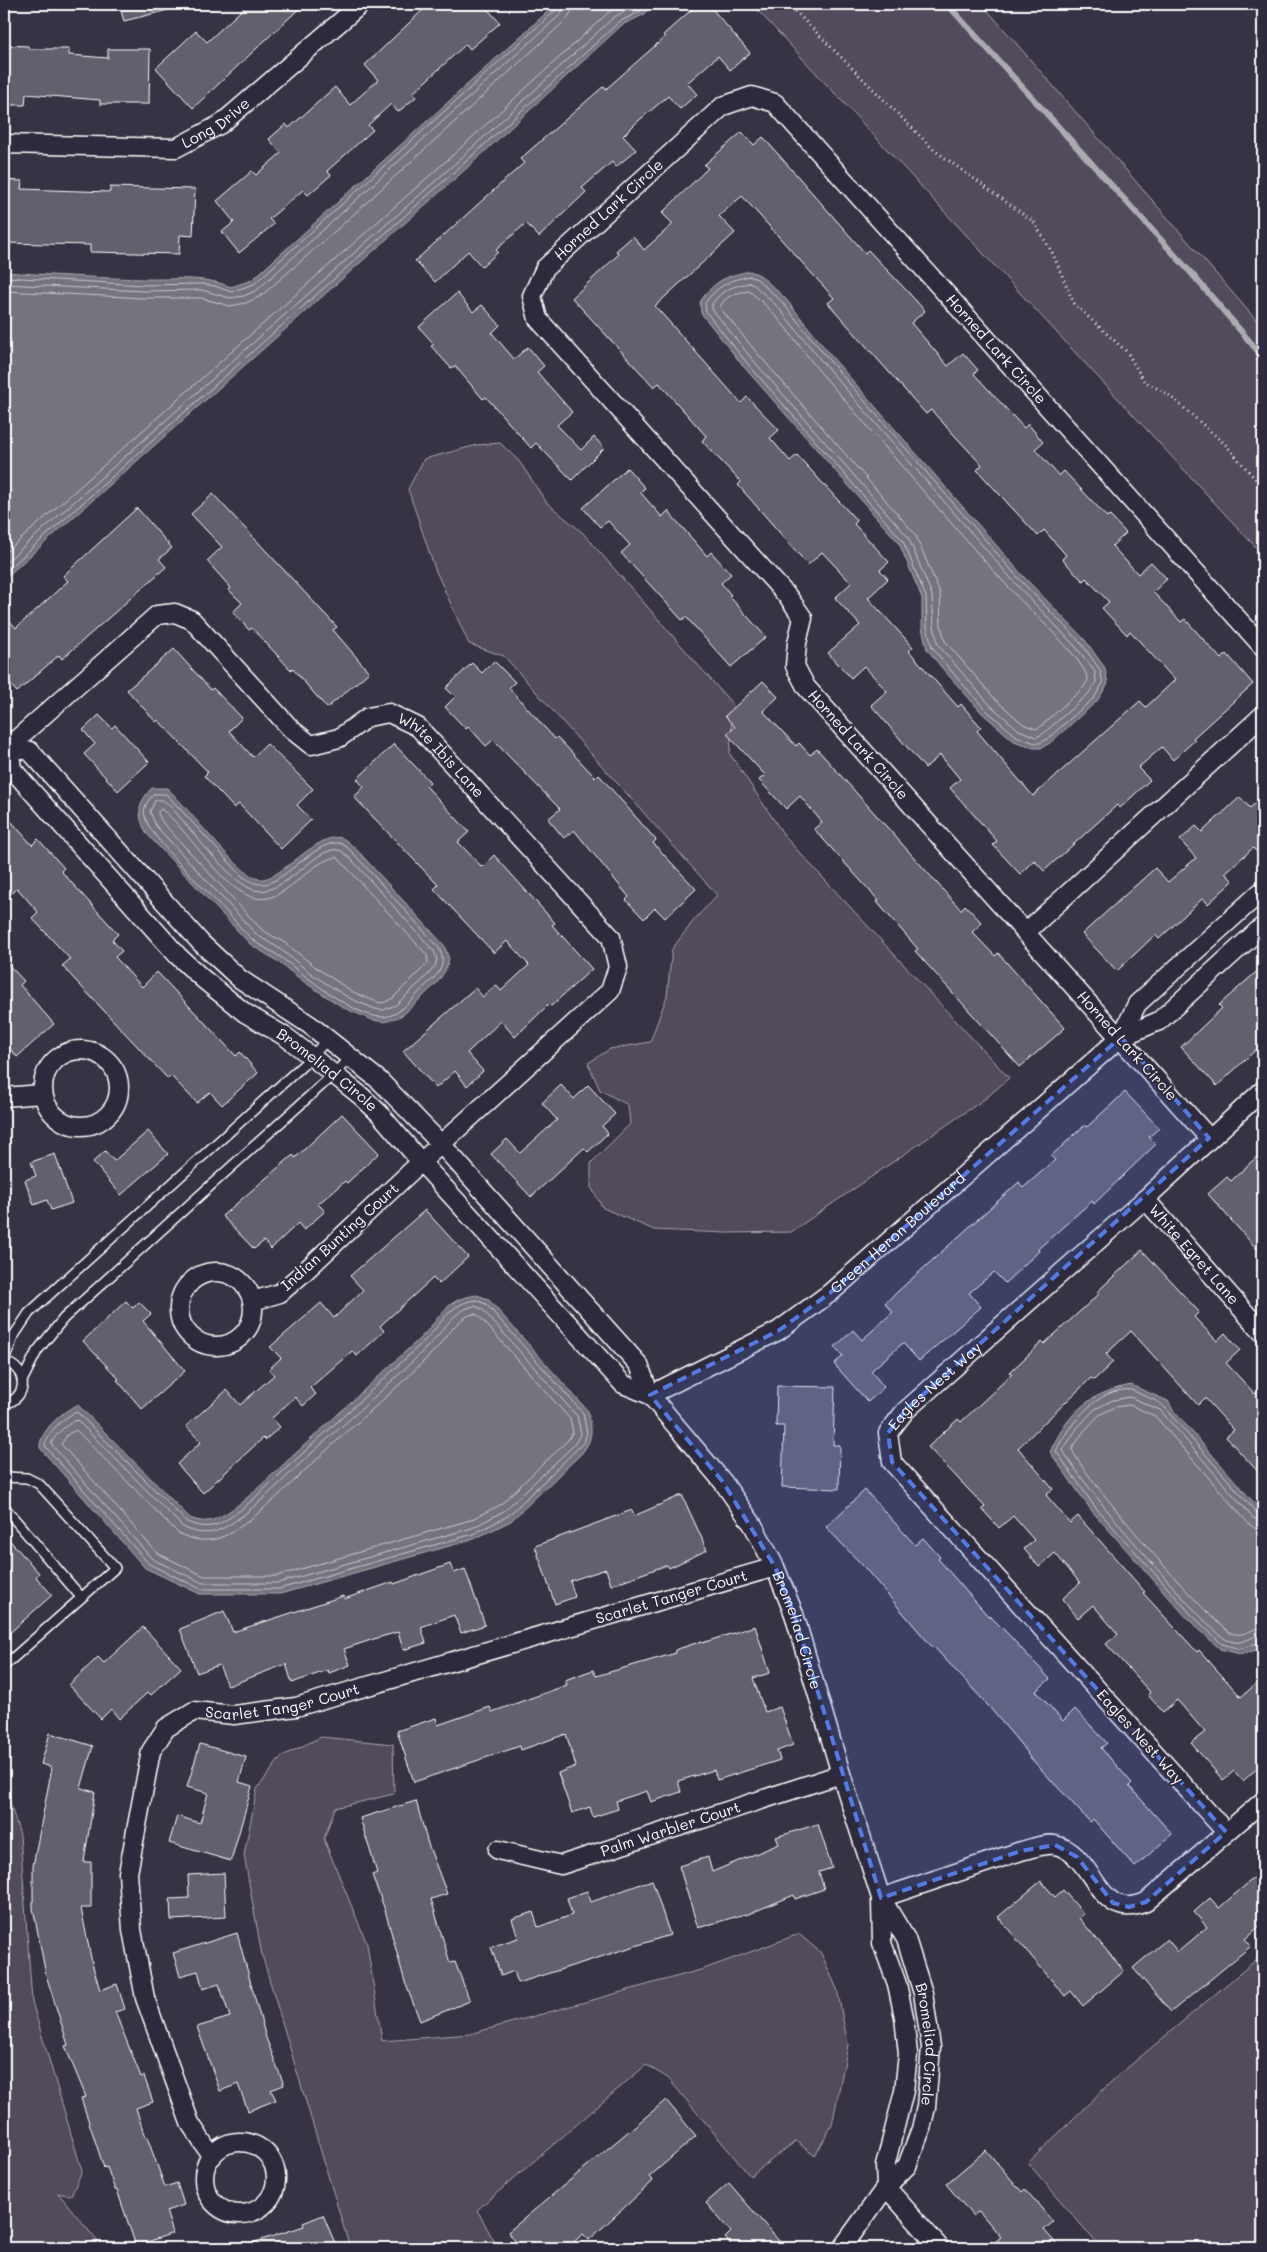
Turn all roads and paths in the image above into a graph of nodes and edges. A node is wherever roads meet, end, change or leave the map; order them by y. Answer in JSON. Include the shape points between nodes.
{"nodes":[{"id":1,"x":361,"y":4,"type":"edge"},
{"id":2,"x":788,"y":4,"type":"edge"},
{"id":3,"x":4,"y":144,"type":"edge"},
{"id":4,"x":1263,"y":488,"type":"edge"},
{"id":5,"x":1263,"y":647,"type":"edge"},
{"id":6,"x":1263,"y":715,"type":"edge"},
{"id":7,"x":7,"y":743,"type":"edge"},
{"id":8,"x":1263,"y":890,"type":"edge"},
{"id":9,"x":1263,"y":926,"type":"edge"},
{"id":10,"x":1026,"y":932,"type":"junction"},
{"id":11,"x":1120,"y":1037,"type":"junction"},
{"id":12,"x":328,"y":1038,"type":"junction"},
{"id":13,"x":351,"y":1056,"type":"junction"},
{"id":14,"x":312,"y":1057,"type":"junction"},
{"id":15,"x":334,"y":1074,"type":"junction"},
{"id":16,"x":1263,"y":1090,"type":"edge"},
{"id":17,"x":42,"y":1094,"type":"junction"},
{"id":18,"x":4,"y":1097,"type":"edge"},
{"id":19,"x":1209,"y":1138,"type":"junction"},
{"id":20,"x":441,"y":1144,"type":"junction"},
{"id":21,"x":421,"y":1162,"type":"junction"},
{"id":22,"x":1145,"y":1199,"type":"junction"},
{"id":23,"x":253,"y":1301,"type":"junction"},
{"id":24,"x":1263,"y":1333,"type":"edge"},
{"id":25,"x":4,"y":1361,"type":"edge"},
{"id":26,"x":22,"y":1379,"type":"junction"},
{"id":27,"x":650,"y":1395,"type":"junction"},
{"id":28,"x":4,"y":1404,"type":"edge"},
{"id":29,"x":4,"y":1476,"type":"edge"},
{"id":30,"x":4,"y":1507,"type":"edge"},
{"id":31,"x":775,"y":1567,"type":"junction"},
{"id":32,"x":82,"y":1598,"type":"junction"},
{"id":33,"x":4,"y":1666,"type":"edge"},
{"id":34,"x":841,"y":1774,"type":"junction"},
{"id":35,"x":1263,"y":1801,"type":"edge"},
{"id":36,"x":1226,"y":1832,"type":"junction"},
{"id":37,"x":498,"y":1850,"type":"dead end"},
{"id":38,"x":881,"y":1898,"type":"junction"},
{"id":39,"x":212,"y":2157,"type":"junction"},
{"id":40,"x":886,"y":2186,"type":"junction"},
{"id":41,"x":842,"y":2248,"type":"edge"},
{"id":42,"x":940,"y":2248,"type":"edge"}],
"edges":[{"from":1,"to":3,"type":"street","name":"Long Drive","via":[[221,124],[176,148]]},
{"from":2,"to":4,"type":"path","via":[[934,150],[1034,222],[1053,254],[1074,304],[1127,352],[1144,381],[1169,395],[1225,444]]},
{"from":5,"to":10,"type":"street","name":"Horned Lark Circle","via":[[775,104],[752,96],[723,106],[545,268],[532,296],[538,319],[789,598],[803,618],[795,666],[806,687]]},
{"from":6,"to":10,"type":"street"},
{"from":7,"to":12,"type":"street","name":"Bromeliad Circle","via":[[30,751],[224,966]]},
{"from":7,"to":14,"type":"street","name":"Bromeliad Circle","via":[[12,770],[178,956],[221,996]]},
{"from":7,"to":20,"type":"street","name":"White Ibis Lane","via":[[157,615],[175,613],[192,620],[291,729],[311,744],[339,738],[368,717],[389,713],[418,727],[611,937],[618,967],[610,990]]},
{"from":8,"to":11,"type":"street","name":"Green Heron Boulevard","via":[[1137,1004]]},
{"from":9,"to":11,"type":"street","name":"Green Heron Boulevard","via":[[1158,1021]]},
{"from":10,"to":11,"type":"street","name":"Horned Lark Circle"},
{"from":11,"to":19,"type":"street","name":"Horned Lark Circle"},
{"from":11,"to":27,"type":"street","name":"Green Heron Boulevard","via":[[830,1293],[778,1332]]},
{"from":12,"to":13,"type":"street","name":"Bromeliad Circle"},
{"from":12,"to":14,"type":"lane"},
{"from":13,"to":15,"type":"lane"},
{"from":13,"to":20,"type":"street","name":"Bromeliad Circle"},
{"from":14,"to":15,"type":"street","name":"Bromeliad Circle"},
{"from":14,"to":25,"type":"lane","via":[[29,1313],[13,1337]]},
{"from":15,"to":21,"type":"street","name":"Bromeliad Circle","via":[[379,1113]]},
{"from":15,"to":26,"type":"lane","via":[[64,1318],[41,1345]]},
{"from":16,"to":19,"type":"street","name":"Eagles Nest Way"},
{"from":17,"to":17,"type":"street","via":[[54,1116],[75,1126],[87,1126],[109,1114],[117,1098],[119,1080],[110,1063],[94,1051],[67,1051],[47,1068]]},
{"from":17,"to":18,"type":"street"},
{"from":19,"to":22,"type":"street","name":"Eagles Nest Way"},
{"from":20,"to":21,"type":"street","name":"White Ibis Lane"},
{"from":20,"to":27,"type":"street","name":"Bromeliad Circle","via":[[639,1365]]},
{"from":21,"to":23,"type":"street","name":"Indian Bunting Court","via":[[280,1293]]},
{"from":21,"to":27,"type":"street","name":"Bromeliad Circle","via":[[623,1384]]},
{"from":22,"to":24,"type":"street","name":"White Egret Lane"},
{"from":22,"to":36,"type":"street","name":"Eagles Nest Way","via":[[905,1411],[888,1433],[890,1452],[892,1462]]},
{"from":23,"to":23,"type":"street","via":[[239,1279],[221,1272],[208,1273],[187,1286],[179,1304],[180,1318],[186,1331],[197,1341],[210,1346],[225,1345],[248,1329]]},
{"from":25,"to":26,"type":"lane","via":[[15,1367]]},
{"from":26,"to":28,"type":"lane","via":[[20,1394]]},
{"from":27,"to":31,"type":"street","name":"Bromeliad Circle","via":[[723,1482],[753,1525]]},
{"from":29,"to":32,"type":"lane","via":[[27,1478],[39,1484],[115,1568]]},
{"from":30,"to":32,"type":"lane"},
{"from":31,"to":34,"type":"street","name":"Bromeliad Circle","via":[[794,1614]]},
{"from":31,"to":39,"type":"street","name":"Scarlet Tanger Court","via":[[296,1707],[234,1715],[194,1710],[166,1728],[151,1751],[128,1873],[132,1930],[145,1998],[190,2123]]},
{"from":32,"to":33,"type":"lane"},
{"from":34,"to":37,"type":"street","name":"Palm Warbler Court","via":[[561,1865]]},
{"from":34,"to":38,"type":"street","name":"Bromeliad Circle"},
{"from":35,"to":36,"type":"street"},
{"from":36,"to":38,"type":"street","via":[[1146,1902],[1129,1907],[1113,1903],[1076,1857],[1055,1845],[1021,1852]]},
{"from":38,"to":40,"type":"street","name":"Bromeliad Circle","via":[[882,1943],[898,1984],[908,2054],[904,2091],[884,2166]]},
{"from":38,"to":40,"type":"street","name":"Bromeliad Circle","via":[[906,1939],[923,1993],[931,2047],[921,2129],[907,2166]]},
{"from":39,"to":39,"type":"street","via":[[206,2170],[205,2184],[210,2197],[220,2208],[248,2214],[271,2197],[276,2175],[272,2161],[263,2150],[250,2143],[236,2143],[222,2147]]},
{"from":40,"to":41,"type":"street","name":"Bromeliad Circle"},
{"from":40,"to":42,"type":"street"}]}
